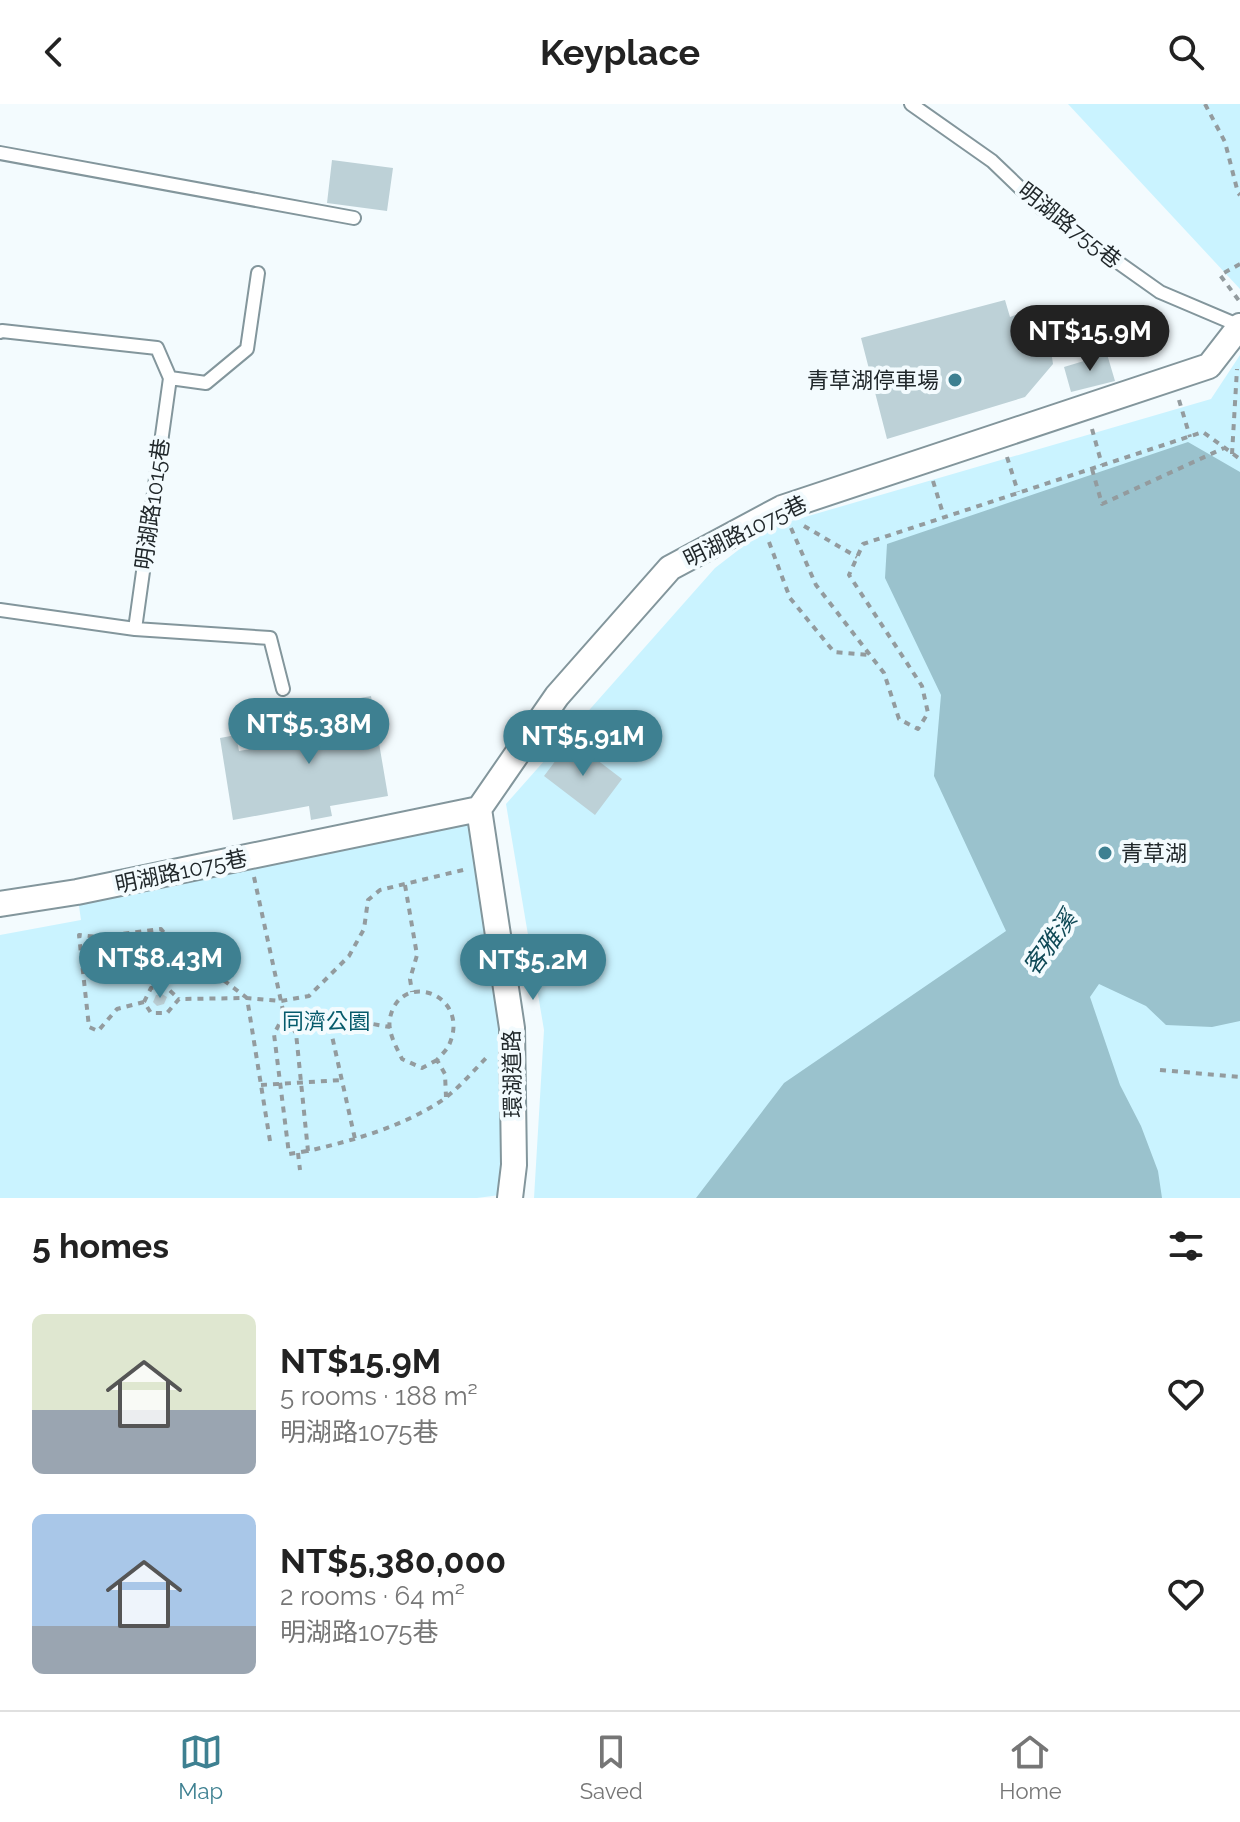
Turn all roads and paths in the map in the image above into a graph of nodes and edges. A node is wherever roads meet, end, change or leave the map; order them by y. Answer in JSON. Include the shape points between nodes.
{"nodes":[{"id":1,"x":911,"y":104,"type":"edge"},
{"id":2,"x":1205,"y":104,"type":"edge"},
{"id":3,"x":0,"y":153,"type":"edge"},
{"id":4,"x":1240,"y":195,"type":"edge"},
{"id":5,"x":354,"y":218,"type":"dead end"},
{"id":6,"x":1240,"y":264,"type":"edge"},
{"id":7,"x":258,"y":273,"type":"dead end"},
{"id":8,"x":1240,"y":302,"type":"edge"},
{"id":9,"x":1240,"y":326,"type":"edge"},
{"id":10,"x":1,"y":330,"type":"edge"},
{"id":11,"x":170,"y":378,"type":"junction"},
{"id":12,"x":1172,"y":378,"type":"junction"},
{"id":13,"x":1086,"y":407,"type":"junction"},
{"id":14,"x":1001,"y":436,"type":"junction"},
{"id":15,"x":1190,"y":437,"type":"junction"},
{"id":16,"x":1224,"y":448,"type":"junction"},
{"id":17,"x":1237,"y":456,"type":"edge"},
{"id":18,"x":927,"y":460,"type":"junction"},
{"id":19,"x":1102,"y":465,"type":"junction"},
{"id":20,"x":1092,"y":469,"type":"junction"},
{"id":21,"x":1018,"y":492,"type":"junction"},
{"id":22,"x":784,"y":512,"type":"junction"},
{"id":23,"x":944,"y":517,"type":"junction"},
{"id":24,"x":769,"y":542,"type":"dead end"},
{"id":25,"x":857,"y":557,"type":"junction"},
{"id":26,"x":0,"y":610,"type":"edge"},
{"id":27,"x":135,"y":629,"type":"junction"},
{"id":28,"x":870,"y":655,"type":"junction"},
{"id":29,"x":283,"y":689,"type":"dead end"},
{"id":30,"x":479,"y":809,"type":"junction"},
{"id":31,"x":477,"y":867,"type":"dead end"},
{"id":32,"x":254,"y":874,"type":"dead end"},
{"id":33,"x":405,"y":884,"type":"junction"},
{"id":34,"x":0,"y":904,"type":"edge"},
{"id":35,"x":135,"y":934,"type":"junction"},
{"id":36,"x":158,"y":988,"type":"junction"},
{"id":37,"x":412,"y":992,"type":"junction"},
{"id":38,"x":247,"y":998,"type":"junction"},
{"id":39,"x":179,"y":999,"type":"junction"},
{"id":40,"x":281,"y":1001,"type":"junction"},
{"id":41,"x":144,"y":1002,"type":"junction"},
{"id":42,"x":284,"y":1015,"type":"junction"},
{"id":43,"x":330,"y":1027,"type":"junction"},
{"id":44,"x":390,"y":1027,"type":"junction"},
{"id":45,"x":512,"y":1047,"type":"junction"},
{"id":46,"x":437,"y":1060,"type":"junction"},
{"id":47,"x":1160,"y":1070,"type":"dead end"},
{"id":48,"x":1240,"y":1077,"type":"edge"},
{"id":49,"x":341,"y":1080,"type":"junction"},
{"id":50,"x":301,"y":1082,"type":"junction"},
{"id":51,"x":280,"y":1084,"type":"junction"},
{"id":52,"x":261,"y":1085,"type":"junction"},
{"id":53,"x":446,"y":1097,"type":"junction"},
{"id":54,"x":355,"y":1139,"type":"junction"},
{"id":55,"x":270,"y":1141,"type":"dead end"},
{"id":56,"x":308,"y":1151,"type":"junction"},
{"id":57,"x":298,"y":1153,"type":"junction"},
{"id":58,"x":300,"y":1170,"type":"dead end"},
{"id":59,"x":510,"y":1198,"type":"edge"}],
"edges":[{"from":1,"to":9,"type":"lane","name":"明湖路755巷","via":[[992,161],[1040,207],[1160,292]]},
{"from":2,"to":4,"type":"path","via":[[1225,142]]},
{"from":3,"to":5,"type":"lane"},
{"from":6,"to":8,"type":"path","via":[[1220,275]]},
{"from":7,"to":11,"type":"lane","via":[[247,349],[206,383]]},
{"from":9,"to":12,"type":"street","name":"明湖路1075巷","via":[[1209,366]]},
{"from":9,"to":17,"type":"path"},
{"from":10,"to":11,"type":"lane","via":[[157,348]]},
{"from":11,"to":27,"type":"lane","name":"明湖路1015巷"},
{"from":12,"to":13,"type":"street","name":"明湖路1075巷"},
{"from":12,"to":15,"type":"path"},
{"from":13,"to":14,"type":"street","name":"明湖路1075巷"},
{"from":13,"to":19,"type":"path"},
{"from":14,"to":18,"type":"street","name":"明湖路1075巷"},
{"from":14,"to":21,"type":"path"},
{"from":15,"to":16,"type":"path","via":[[1203,432]]},
{"from":15,"to":19,"type":"path"},
{"from":16,"to":17,"type":"path"},
{"from":16,"to":20,"type":"path","via":[[1102,504]]},
{"from":18,"to":22,"type":"street","name":"明湖路1075巷"},
{"from":18,"to":23,"type":"path"},
{"from":19,"to":20,"type":"path"},
{"from":20,"to":21,"type":"path"},
{"from":21,"to":23,"type":"path"},
{"from":22,"to":25,"type":"path"},
{"from":22,"to":28,"type":"path","via":[[816,585]]},
{"from":22,"to":30,"type":"street","name":"明湖路1075巷","via":[[670,568],[557,696]]},
{"from":23,"to":25,"type":"path","via":[[863,544]]},
{"from":24,"to":28,"type":"path","via":[[790,598],[834,652]]},
{"from":25,"to":28,"type":"path","via":[[849,575],[922,686],[928,713],[918,729],[899,719],[884,673]]},
{"from":26,"to":27,"type":"lane"},
{"from":27,"to":29,"type":"lane","via":[[270,638]]},
{"from":30,"to":34,"type":"street","name":"明湖路1075巷"},
{"from":30,"to":45,"type":"street","name":"環湖道路"},
{"from":31,"to":33,"type":"path"},
{"from":32,"to":40,"type":"path"},
{"from":33,"to":37,"type":"path","via":[[417,955]]},
{"from":33,"to":40,"type":"path","via":[[380,890],[368,900],[364,929],[349,956],[309,996]]},
{"from":35,"to":36,"type":"path"},
{"from":35,"to":38,"type":"path","via":[[161,929],[179,951]]},
{"from":35,"to":41,"type":"path","via":[[79,935],[89,1027],[98,1031],[117,1009]]},
{"from":36,"to":39,"type":"path","via":[[166,987]]},
{"from":36,"to":41,"type":"path","via":[[151,988]]},
{"from":37,"to":44,"type":"path","via":[[397,1002]]},
{"from":37,"to":46,"type":"path","via":[[433,993],[448,1004],[453,1025],[449,1046]]},
{"from":38,"to":39,"type":"path"},
{"from":38,"to":40,"type":"path"},
{"from":38,"to":52,"type":"path"},
{"from":39,"to":41,"type":"path","via":[[167,1013],[151,1013]]},
{"from":40,"to":42,"type":"path"},
{"from":42,"to":43,"type":"path"},
{"from":42,"to":50,"type":"path","via":[[296,1033]]},
{"from":42,"to":51,"type":"path","via":[[274,1034]]},
{"from":43,"to":44,"type":"path"},
{"from":43,"to":49,"type":"path"},
{"from":44,"to":46,"type":"path","via":[[402,1059],[422,1068]]},
{"from":45,"to":53,"type":"path","via":[[493,1051]]},
{"from":45,"to":59,"type":"street","name":"環湖道路"},
{"from":46,"to":53,"type":"path","via":[[445,1074]]},
{"from":47,"to":48,"type":"path"},
{"from":49,"to":50,"type":"path"},
{"from":49,"to":54,"type":"path"},
{"from":50,"to":51,"type":"path"},
{"from":50,"to":56,"type":"path"},
{"from":51,"to":52,"type":"path"},
{"from":51,"to":57,"type":"path","via":[[289,1154]]},
{"from":52,"to":55,"type":"path"},
{"from":53,"to":54,"type":"path","via":[[403,1123]]},
{"from":54,"to":56,"type":"path"},
{"from":56,"to":57,"type":"path"},
{"from":57,"to":58,"type":"path"}]}
